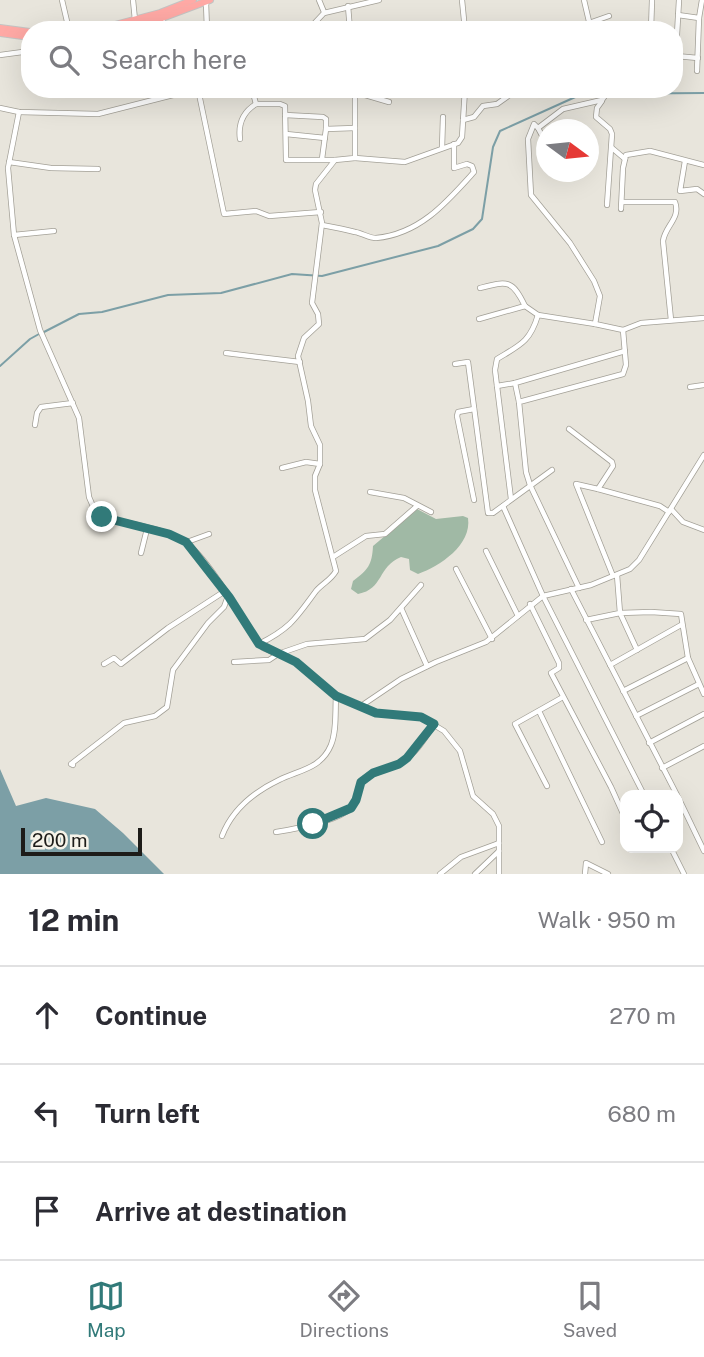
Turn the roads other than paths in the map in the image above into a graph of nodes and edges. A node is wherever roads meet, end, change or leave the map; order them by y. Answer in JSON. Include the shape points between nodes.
{"nodes":[{"id":1,"x":62,"y":0,"type":"edge"},
{"id":2,"x":133,"y":0,"type":"edge"},
{"id":3,"x":193,"y":0,"type":"edge"},
{"id":4,"x":319,"y":0,"type":"edge"},
{"id":5,"x":379,"y":0,"type":"edge"},
{"id":6,"x":462,"y":0,"type":"edge"},
{"id":7,"x":584,"y":0,"type":"edge"},
{"id":8,"x":652,"y":0,"type":"edge"},
{"id":9,"x":679,"y":0,"type":"edge"},
{"id":10,"x":702,"y":0,"type":"edge"},
{"id":11,"x":208,"y":1,"type":"edge"},
{"id":12,"x":184,"y":4,"type":"edge"},
{"id":13,"x":348,"y":6,"type":"junction"},
{"id":14,"x":324,"y":13,"type":"junction"},
{"id":15,"x":162,"y":15,"type":"junction"},
{"id":16,"x":678,"y":15,"type":"junction"},
{"id":17,"x":609,"y":16,"type":"dead end"},
{"id":18,"x":699,"y":18,"type":"junction"},
{"id":19,"x":67,"y":21,"type":"edge"},
{"id":20,"x":135,"y":21,"type":"edge"},
{"id":21,"x":142,"y":21,"type":"edge"},
{"id":22,"x":163,"y":21,"type":"edge"},
{"id":23,"x":207,"y":21,"type":"edge"},
{"id":24,"x":316,"y":21,"type":"edge"},
{"id":25,"x":349,"y":21,"type":"edge"},
{"id":26,"x":464,"y":21,"type":"edge"},
{"id":27,"x":589,"y":21,"type":"edge"},
{"id":28,"x":595,"y":21,"type":"edge"},
{"id":29,"x":651,"y":21,"type":"edge"},
{"id":30,"x":678,"y":21,"type":"edge"},
{"id":31,"x":0,"y":31,"type":"edge"},
{"id":32,"x":21,"y":34,"type":"edge"},
{"id":33,"x":21,"y":52,"type":"edge"},
{"id":34,"x":0,"y":55,"type":"edge"},
{"id":35,"x":683,"y":57,"type":"edge"},
{"id":36,"x":698,"y":58,"type":"junction"},
{"id":37,"x":697,"y":71,"type":"dead end"},
{"id":38,"x":161,"y":98,"type":"edge"},
{"id":39,"x":200,"y":98,"type":"edge"},
{"id":40,"x":254,"y":98,"type":"edge"},
{"id":41,"x":355,"y":98,"type":"edge"},
{"id":42,"x":377,"y":98,"type":"edge"},
{"id":43,"x":464,"y":98,"type":"edge"},
{"id":44,"x":505,"y":98,"type":"edge"},
{"id":45,"x":593,"y":98,"type":"edge"},
{"id":46,"x":602,"y":98,"type":"edge"},
{"id":47,"x":389,"y":102,"type":"dead end"},
{"id":48,"x":256,"y":104,"type":"junction"},
{"id":49,"x":0,"y":108,"type":"edge"},
{"id":50,"x":19,"y":112,"type":"junction"},
{"id":51,"x":285,"y":115,"type":"junction"},
{"id":52,"x":443,"y":117,"type":"dead end"},
{"id":53,"x":550,"y":119,"type":"edge"},
{"id":54,"x":463,"y":120,"type":"junction"},
{"id":55,"x":536,"y":126,"type":"edge"},
{"id":56,"x":355,"y":128,"type":"junction"},
{"id":57,"x":326,"y":129,"type":"junction"},
{"id":58,"x":286,"y":134,"type":"junction"},
{"id":59,"x":325,"y":138,"type":"junction"},
{"id":60,"x":240,"y":139,"type":"dead end"},
{"id":61,"x":454,"y":144,"type":"junction"},
{"id":62,"x":611,"y":147,"type":"junction"},
{"id":63,"x":442,"y":148,"type":"junction"},
{"id":64,"x":355,"y":158,"type":"junction"},
{"id":65,"x":625,"y":159,"type":"junction"},
{"id":66,"x":322,"y":160,"type":"junction"},
{"id":67,"x":335,"y":160,"type":"junction"},
{"id":68,"x":685,"y":161,"type":"junction"},
{"id":69,"x":9,"y":162,"type":"junction"},
{"id":70,"x":704,"y":165,"type":"edge"},
{"id":71,"x":98,"y":169,"type":"dead end"},
{"id":72,"x":704,"y":194,"type":"edge"},
{"id":73,"x":607,"y":205,"type":"dead end"},
{"id":74,"x":321,"y":212,"type":"junction"},
{"id":75,"x":322,"y":225,"type":"junction"},
{"id":76,"x":54,"y":231,"type":"dead end"},
{"id":77,"x":14,"y":235,"type":"junction"},
{"id":78,"x":480,"y":288,"type":"dead end"},
{"id":79,"x":525,"y":306,"type":"junction"},
{"id":80,"x":538,"y":315,"type":"junction"},
{"id":81,"x":704,"y":318,"type":"edge"},
{"id":82,"x":480,"y":319,"type":"dead end"},
{"id":83,"x":671,"y":320,"type":"junction"},
{"id":84,"x":595,"y":324,"type":"junction"},
{"id":85,"x":623,"y":330,"type":"junction"},
{"id":86,"x":625,"y":351,"type":"junction"},
{"id":87,"x":226,"y":354,"type":"dead end"},
{"id":88,"x":300,"y":362,"type":"junction"},
{"id":89,"x":455,"y":364,"type":"dead end"},
{"id":90,"x":515,"y":383,"type":"junction"},
{"id":91,"x":704,"y":385,"type":"edge"},
{"id":92,"x":497,"y":386,"type":"junction"},
{"id":93,"x":690,"y":387,"type":"dead end"},
{"id":94,"x":519,"y":402,"type":"junction"},
{"id":95,"x":73,"y":403,"type":"junction"},
{"id":96,"x":474,"y":409,"type":"junction"},
{"id":97,"x":35,"y":425,"type":"dead end"},
{"id":98,"x":569,"y":429,"type":"dead end"},
{"id":99,"x":704,"y":455,"type":"edge"},
{"id":100,"x":320,"y":464,"type":"junction"},
{"id":101,"x":282,"y":468,"type":"dead end"},
{"id":102,"x":552,"y":470,"type":"dead end"},
{"id":103,"x":530,"y":485,"type":"junction"},
{"id":104,"x":598,"y":489,"type":"junction"},
{"id":105,"x":370,"y":492,"type":"dead end"},
{"id":106,"x":511,"y":499,"type":"junction"},
{"id":107,"x":474,"y":500,"type":"dead end"},
{"id":108,"x":417,"y":506,"type":"junction"},
{"id":109,"x":503,"y":506,"type":"junction"},
{"id":110,"x":670,"y":510,"type":"junction"},
{"id":111,"x":431,"y":512,"type":"dead end"},
{"id":112,"x":147,"y":529,"type":"junction"},
{"id":113,"x":704,"y":530,"type":"edge"},
{"id":114,"x":209,"y":534,"type":"dead end"},
{"id":115,"x":186,"y":542,"type":"junction"},
{"id":116,"x":486,"y":551,"type":"dead end"},
{"id":117,"x":141,"y":553,"type":"dead end"},
{"id":118,"x":333,"y":557,"type":"junction"},
{"id":119,"x":456,"y":569,"type":"dead end"},
{"id":120,"x":615,"y":575,"type":"junction"},
{"id":121,"x":421,"y":585,"type":"dead end"},
{"id":122,"x":579,"y":588,"type":"junction"},
{"id":123,"x":571,"y":589,"type":"junction"},
{"id":124,"x":226,"y":593,"type":"junction"},
{"id":125,"x":543,"y":596,"type":"junction"},
{"id":126,"x":530,"y":604,"type":"junction"},
{"id":127,"x":401,"y":608,"type":"junction"},
{"id":128,"x":620,"y":613,"type":"junction"},
{"id":129,"x":517,"y":616,"type":"junction"},
{"id":130,"x":586,"y":620,"type":"junction"},
{"id":131,"x":681,"y":625,"type":"junction"},
{"id":132,"x":492,"y":639,"type":"junction"},
{"id":133,"x":259,"y":644,"type":"junction"},
{"id":134,"x":637,"y":650,"type":"junction"},
{"id":135,"x":278,"y":654,"type":"junction"},
{"id":136,"x":688,"y":658,"type":"junction"},
{"id":137,"x":234,"y":662,"type":"dead end"},
{"id":138,"x":104,"y":664,"type":"dead end"},
{"id":139,"x":610,"y":665,"type":"junction"},
{"id":140,"x":427,"y":666,"type":"junction"},
{"id":141,"x":699,"y":684,"type":"junction"},
{"id":142,"x":623,"y":691,"type":"junction"},
{"id":143,"x":704,"y":694,"type":"edge"},
{"id":144,"x":336,"y":696,"type":"junction"},
{"id":145,"x":563,"y":697,"type":"junction"},
{"id":146,"x":361,"y":707,"type":"junction"},
{"id":147,"x":539,"y":710,"type":"junction"},
{"id":148,"x":704,"y":714,"type":"edge"},
{"id":149,"x":636,"y":716,"type":"junction"},
{"id":150,"x":434,"y":724,"type":"junction"},
{"id":151,"x":649,"y":744,"type":"junction"},
{"id":152,"x":704,"y":746,"type":"edge"},
{"id":153,"x":74,"y":765,"type":"dead end"},
{"id":154,"x":662,"y":768,"type":"junction"},
{"id":155,"x":547,"y":786,"type":"dead end"},
{"id":156,"x":641,"y":790,"type":"edge"},
{"id":157,"x":674,"y":790,"type":"edge"},
{"id":158,"x":683,"y":806,"type":"edge"},
{"id":159,"x":620,"y":807,"type":"edge"},
{"id":160,"x":276,"y":832,"type":"dead end"},
{"id":161,"x":222,"y":836,"type":"dead end"},
{"id":162,"x":701,"y":838,"type":"edge"},
{"id":163,"x":602,"y":842,"type":"dead end"},
{"id":164,"x":499,"y":843,"type":"junction"},
{"id":165,"x":499,"y":851,"type":"junction"},
{"id":166,"x":704,"y":851,"type":"edge"},
{"id":167,"x":674,"y":853,"type":"edge"},
{"id":168,"x":440,"y":874,"type":"edge"},
{"id":169,"x":475,"y":874,"type":"edge"},
{"id":170,"x":499,"y":874,"type":"edge"},
{"id":171,"x":585,"y":874,"type":"edge"},
{"id":172,"x":608,"y":874,"type":"edge"},
{"id":173,"x":684,"y":874,"type":"edge"}],
"edges":[{"from":1,"to":19,"type":"street"},
{"from":2,"to":20,"type":"street"},
{"from":3,"to":12,"type":"highway"},
{"from":4,"to":14,"type":"street"},
{"from":5,"to":13,"type":"street"},
{"from":6,"to":26,"type":"street"},
{"from":7,"to":27,"type":"street"},
{"from":8,"to":29,"type":"street"},
{"from":9,"to":16,"type":"street"},
{"from":10,"to":18,"type":"street"},
{"from":11,"to":12,"type":"highway"},
{"from":11,"to":23,"type":"street"},
{"from":12,"to":15,"type":"highway"},
{"from":13,"to":14,"type":"street"},
{"from":13,"to":25,"type":"street"},
{"from":14,"to":24,"type":"street"},
{"from":15,"to":21,"type":"highway"},
{"from":15,"to":22,"type":"street"},
{"from":16,"to":18,"type":"street"},
{"from":16,"to":30,"type":"street"},
{"from":17,"to":28,"type":"street"},
{"from":18,"to":36,"type":"street"},
{"from":31,"to":32,"type":"highway"},
{"from":33,"to":34,"type":"street"},
{"from":35,"to":36,"type":"street"},
{"from":36,"to":37,"type":"street"},
{"from":38,"to":50,"type":"street","via":[[98,114]]},
{"from":39,"to":74,"type":"street","via":[[224,214]]},
{"from":40,"to":48,"type":"street"},
{"from":41,"to":56,"type":"street"},
{"from":42,"to":47,"type":"street"},
{"from":43,"to":54,"type":"street"},
{"from":44,"to":54,"type":"street"},
{"from":45,"to":53,"type":"street","via":[[564,108]]},
{"from":46,"to":62,"type":"street","via":[[596,117],[610,129]]},
{"from":48,"to":51,"type":"street","via":[[280,104],[285,106]]},
{"from":48,"to":60,"type":"street","via":[[243,117]]},
{"from":49,"to":50,"type":"street"},
{"from":50,"to":69,"type":"street"},
{"from":51,"to":57,"type":"street","via":[[323,117]]},
{"from":51,"to":58,"type":"street"},
{"from":52,"to":63,"type":"street"},
{"from":54,"to":61,"type":"street","via":[[462,137]]},
{"from":55,"to":84,"type":"street","via":[[528,139],[531,195],[594,281],[600,296]]},
{"from":56,"to":57,"type":"street"},
{"from":56,"to":64,"type":"street"},
{"from":57,"to":59,"type":"street"},
{"from":58,"to":59,"type":"street"},
{"from":58,"to":66,"type":"street","via":[[286,160]]},
{"from":59,"to":66,"type":"street"},
{"from":61,"to":63,"type":"street"},
{"from":61,"to":75,"type":"street","via":[[454,168],[467,164],[474,172],[430,218],[373,238]]},
{"from":62,"to":65,"type":"street"},
{"from":62,"to":73,"type":"street"},
{"from":63,"to":64,"type":"street","via":[[405,162]]},
{"from":64,"to":67,"type":"street"},
{"from":65,"to":68,"type":"street","via":[[645,151]]},
{"from":65,"to":83,"type":"street","via":[[622,205],[675,202],[677,208],[663,241]]},
{"from":66,"to":67,"type":"street"},
{"from":67,"to":74,"type":"street","via":[[314,190]]},
{"from":68,"to":70,"type":"street"},
{"from":68,"to":72,"type":"street","via":[[680,191],[697,189]]},
{"from":69,"to":71,"type":"street"},
{"from":69,"to":77,"type":"street"},
{"from":74,"to":75,"type":"street"},
{"from":75,"to":88,"type":"street","via":[[312,303],[319,324],[303,338]]},
{"from":76,"to":77,"type":"street"},
{"from":77,"to":95,"type":"street","via":[[41,333]]},
{"from":78,"to":79,"type":"street","via":[[510,284]]},
{"from":79,"to":80,"type":"street"},
{"from":79,"to":82,"type":"street"},
{"from":80,"to":84,"type":"street"},
{"from":80,"to":92,"type":"street","via":[[527,341],[497,359]]},
{"from":81,"to":83,"type":"street"},
{"from":83,"to":85,"type":"street"},
{"from":84,"to":85,"type":"street"},
{"from":85,"to":86,"type":"street"},
{"from":86,"to":90,"type":"street"},
{"from":86,"to":94,"type":"street","via":[[623,374]]},
{"from":87,"to":88,"type":"street"},
{"from":88,"to":100,"type":"street","via":[[311,426],[320,444]]},
{"from":89,"to":96,"type":"street","via":[[468,362]]},
{"from":90,"to":92,"type":"street"},
{"from":90,"to":94,"type":"street"},
{"from":91,"to":93,"type":"street"},
{"from":92,"to":106,"type":"street"},
{"from":94,"to":103,"type":"street"},
{"from":95,"to":97,"type":"street","via":[[41,407]]},
{"from":95,"to":112,"type":"street","via":[[92,506],[102,517]]},
{"from":96,"to":107,"type":"street","via":[[457,415]]},
{"from":96,"to":109,"type":"street","via":[[488,513]]},
{"from":98,"to":104,"type":"street","via":[[612,462]]},
{"from":99,"to":110,"type":"street"},
{"from":100,"to":101,"type":"street"},
{"from":100,"to":118,"type":"street","via":[[315,490]]},
{"from":102,"to":103,"type":"street"},
{"from":103,"to":106,"type":"street"},
{"from":103,"to":122,"type":"street"},
{"from":104,"to":110,"type":"street"},
{"from":104,"to":120,"type":"street","via":[[576,484]]},
{"from":105,"to":108,"type":"street","via":[[395,495]]},
{"from":106,"to":109,"type":"street"},
{"from":108,"to":111,"type":"street"},
{"from":108,"to":118,"type":"street","via":[[385,534],[366,536]]},
{"from":109,"to":125,"type":"street"},
{"from":110,"to":113,"type":"street","via":[[682,522]]},
{"from":110,"to":120,"type":"street","via":[[639,560]]},
{"from":112,"to":115,"type":"street"},
{"from":112,"to":117,"type":"street"},
{"from":114,"to":115,"type":"street"},
{"from":115,"to":124,"type":"street"},
{"from":116,"to":129,"type":"street"},
{"from":118,"to":133,"type":"street","via":[[336,571],[332,579],[317,590],[296,620]]},
{"from":119,"to":132,"type":"street"},
{"from":120,"to":122,"type":"street"},
{"from":120,"to":128,"type":"street"},
{"from":121,"to":127,"type":"street"},
{"from":122,"to":123,"type":"street"},
{"from":123,"to":125,"type":"street"},
{"from":123,"to":130,"type":"street"},
{"from":124,"to":133,"type":"street"},
{"from":124,"to":138,"type":"street","via":[[121,664],[114,658]]},
{"from":124,"to":153,"type":"street","via":[[225,607],[173,670],[167,706],[155,716],[124,723]]},
{"from":125,"to":126,"type":"street"},
{"from":125,"to":156,"type":"street"},
{"from":126,"to":129,"type":"street"},
{"from":126,"to":145,"type":"street","via":[[559,663],[551,673]]},
{"from":127,"to":135,"type":"street","via":[[365,639],[307,644]]},
{"from":127,"to":140,"type":"street"},
{"from":128,"to":130,"type":"street"},
{"from":128,"to":131,"type":"street","via":[[681,614]]},
{"from":128,"to":134,"type":"street"},
{"from":129,"to":132,"type":"street"},
{"from":130,"to":139,"type":"street"},
{"from":131,"to":134,"type":"street"},
{"from":131,"to":136,"type":"street"},
{"from":132,"to":140,"type":"street"},
{"from":133,"to":135,"type":"street"},
{"from":134,"to":139,"type":"street"},
{"from":135,"to":137,"type":"street","via":[[269,660]]},
{"from":135,"to":144,"type":"street","via":[[296,662]]},
{"from":136,"to":141,"type":"street"},
{"from":136,"to":142,"type":"street"},
{"from":139,"to":142,"type":"street"},
{"from":140,"to":146,"type":"street"},
{"from":141,"to":143,"type":"street"},
{"from":141,"to":149,"type":"street"},
{"from":142,"to":149,"type":"street"},
{"from":144,"to":146,"type":"street"},
{"from":144,"to":161,"type":"street","via":[[334,734],[323,759],[252,797],[233,813]]},
{"from":145,"to":147,"type":"street"},
{"from":145,"to":159,"type":"street"},
{"from":146,"to":150,"type":"street","via":[[421,717]]},
{"from":147,"to":155,"type":"street","via":[[515,724]]},
{"from":147,"to":163,"type":"street"},
{"from":148,"to":151,"type":"street"},
{"from":149,"to":151,"type":"street"},
{"from":150,"to":160,"type":"street","via":[[407,758],[361,782],[351,808],[313,824]]},
{"from":150,"to":164,"type":"street","via":[[460,751],[473,796],[499,826]]},
{"from":151,"to":154,"type":"street"},
{"from":152,"to":154,"type":"street"},
{"from":154,"to":157,"type":"street"},
{"from":158,"to":162,"type":"street"},
{"from":162,"to":166,"type":"street"},
{"from":164,"to":165,"type":"street"},
{"from":164,"to":168,"type":"street","via":[[461,857]]},
{"from":165,"to":169,"type":"street"},
{"from":165,"to":170,"type":"street"},
{"from":167,"to":173,"type":"street"},
{"from":171,"to":172,"type":"street","via":[[586,863]]}]}
